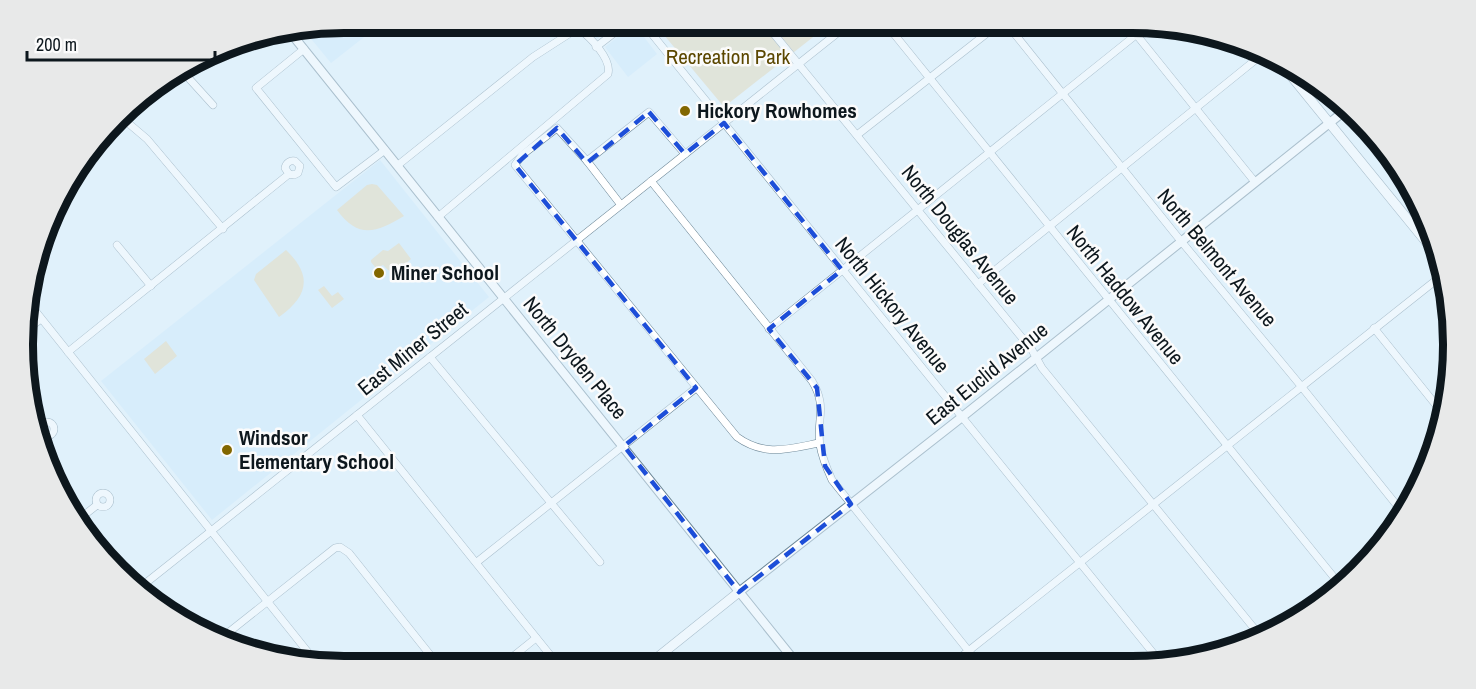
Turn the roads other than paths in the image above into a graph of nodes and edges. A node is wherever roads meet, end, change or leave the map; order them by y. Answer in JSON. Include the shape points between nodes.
{"nodes":[{"id":1,"x":570,"y":33,"type":"edge"},
{"id":2,"x":584,"y":33,"type":"edge"},
{"id":3,"x":613,"y":33,"type":"edge"},
{"id":4,"x":652,"y":33,"type":"edge"},
{"id":5,"x":774,"y":33,"type":"edge"},
{"id":6,"x":836,"y":33,"type":"edge"},
{"id":7,"x":894,"y":33,"type":"edge"},
{"id":8,"x":985,"y":33,"type":"edge"},
{"id":9,"x":1015,"y":33,"type":"edge"},
{"id":10,"x":1136,"y":34,"type":"joint"},
{"id":11,"x":294,"y":37,"type":"edge"},
{"id":12,"x":596,"y":47,"type":"junction"},
{"id":13,"x":304,"y":49,"type":"junction"},
{"id":14,"x":1256,"y":59,"type":"edge"},
{"id":15,"x":799,"y":63,"type":"junction"},
{"id":16,"x":187,"y":76,"type":"edge"},
{"id":17,"x":931,"y":77,"type":"junction"},
{"id":18,"x":1293,"y":78,"type":"edge"},
{"id":19,"x":1063,"y":93,"type":"junction"},
{"id":20,"x":213,"y":105,"type":"dead end"},
{"id":21,"x":1195,"y":109,"type":"junction"},
{"id":22,"x":1341,"y":114,"type":"edge"},
{"id":23,"x":126,"y":122,"type":"edge"},
{"id":24,"x":724,"y":123,"type":"junction"},
{"id":25,"x":1329,"y":123,"type":"junction"},
{"id":26,"x":857,"y":135,"type":"junction"},
{"id":27,"x":385,"y":150,"type":"junction"},
{"id":28,"x":990,"y":152,"type":"junction"},
{"id":29,"x":685,"y":154,"type":"junction"},
{"id":30,"x":586,"y":161,"type":"junction"},
{"id":31,"x":398,"y":165,"type":"junction"},
{"id":32,"x":1122,"y":168,"type":"junction"},
{"id":33,"x":289,"y":174,"type":"dead end"},
{"id":34,"x":651,"y":181,"type":"junction"},
{"id":35,"x":1255,"y":182,"type":"junction"},
{"id":36,"x":621,"y":205,"type":"junction"},
{"id":37,"x":918,"y":210,"type":"junction"},
{"id":38,"x":438,"y":217,"type":"junction"},
{"id":39,"x":1049,"y":226,"type":"junction"},
{"id":40,"x":223,"y":229,"type":"junction"},
{"id":41,"x":1424,"y":240,"type":"edge"},
{"id":42,"x":576,"y":241,"type":"junction"},
{"id":43,"x":1181,"y":241,"type":"junction"},
{"id":44,"x":117,"y":245,"type":"dead end"},
{"id":45,"x":842,"y":270,"type":"junction"},
{"id":46,"x":1436,"y":280,"type":"edge"},
{"id":47,"x":978,"y":284,"type":"junction"},
{"id":48,"x":151,"y":286,"type":"junction"},
{"id":49,"x":504,"y":298,"type":"junction"},
{"id":50,"x":1108,"y":300,"type":"junction"},
{"id":51,"x":35,"y":311,"type":"edge"},
{"id":52,"x":41,"y":319,"type":"junction"},
{"id":53,"x":34,"y":324,"type":"edge"},
{"id":54,"x":1374,"y":328,"type":"junction"},
{"id":55,"x":769,"y":329,"type":"junction"},
{"id":56,"x":68,"y":352,"type":"junction"},
{"id":57,"x":430,"y":357,"type":"junction"},
{"id":58,"x":1036,"y":357,"type":"junction"},
{"id":59,"x":1301,"y":386,"type":"junction"},
{"id":60,"x":696,"y":388,"type":"junction"},
{"id":61,"x":1437,"y":406,"type":"edge"},
{"id":62,"x":357,"y":415,"type":"junction"},
{"id":63,"x":962,"y":417,"type":"junction"},
{"id":64,"x":819,"y":443,"type":"junction"},
{"id":65,"x":624,"y":446,"type":"junction"},
{"id":66,"x":1227,"y":446,"type":"junction"},
{"id":67,"x":551,"y":504,"type":"junction"},
{"id":68,"x":851,"y":504,"type":"junction"},
{"id":69,"x":1154,"y":504,"type":"junction"},
{"id":70,"x":97,"y":505,"type":"dead end"},
{"id":71,"x":1398,"y":506,"type":"edge"},
{"id":72,"x":84,"y":516,"type":"edge"},
{"id":73,"x":210,"y":532,"type":"junction"},
{"id":74,"x":477,"y":562,"type":"junction"},
{"id":75,"x":600,"y":562,"type":"dead end"},
{"id":76,"x":1080,"y":562,"type":"junction"},
{"id":77,"x":1336,"y":580,"type":"edge"},
{"id":78,"x":145,"y":584,"type":"edge"},
{"id":79,"x":739,"y":592,"type":"junction"},
{"id":80,"x":268,"y":602,"type":"junction"},
{"id":81,"x":1256,"y":630,"type":"edge"},
{"id":82,"x":228,"y":633,"type":"edge"},
{"id":83,"x":536,"y":638,"type":"junction"},
{"id":84,"x":969,"y":651,"type":"junction"},
{"id":85,"x":309,"y":654,"type":"edge"},
{"id":86,"x":661,"y":655,"type":"edge"},
{"id":87,"x":1155,"y":655,"type":"edge"},
{"id":88,"x":431,"y":656,"type":"edge"},
{"id":89,"x":514,"y":656,"type":"edge"},
{"id":90,"x":551,"y":656,"type":"edge"},
{"id":91,"x":791,"y":656,"type":"edge"},
{"id":92,"x":962,"y":656,"type":"edge"},
{"id":93,"x":973,"y":656,"type":"edge"}],
"edges":[{"from":1,"to":31,"type":"street","via":[[533,57]]},
{"from":2,"to":12,"type":"street"},
{"from":3,"to":12,"type":"street"},
{"from":4,"to":24,"type":"street","name":"North Hickory Avenue"},
{"from":5,"to":15,"type":"street","name":"North Douglas Avenue"},
{"from":6,"to":15,"type":"street","name":"East Miner Street"},
{"from":7,"to":17,"type":"street","name":"North Haddow Avenue"},
{"from":8,"to":17,"type":"street"},
{"from":9,"to":19,"type":"street","name":"North Belmont Avenue"},
{"from":10,"to":19,"type":"street"},
{"from":10,"to":21,"type":"street"},
{"from":11,"to":13,"type":"street","name":"North Dryden Place"},
{"from":12,"to":38,"type":"street","via":[[609,64],[608,74]]},
{"from":13,"to":27,"type":"street","name":"North Dryden Place"},
{"from":13,"to":27,"type":"street","via":[[256,88],[336,187]]},
{"from":14,"to":21,"type":"street"},
{"from":15,"to":24,"type":"street","name":"East Miner Street"},
{"from":15,"to":26,"type":"street","name":"North Douglas Avenue"},
{"from":16,"to":20,"type":"street"},
{"from":17,"to":26,"type":"street"},
{"from":17,"to":28,"type":"street","name":"North Haddow Avenue"},
{"from":18,"to":25,"type":"main road"},
{"from":19,"to":28,"type":"street"},
{"from":19,"to":32,"type":"street","name":"North Belmont Avenue"},
{"from":21,"to":32,"type":"street"},
{"from":21,"to":35,"type":"street"},
{"from":22,"to":25,"type":"street","name":"East Euclid Avenue"},
{"from":23,"to":40,"type":"street","via":[[147,139]]},
{"from":24,"to":29,"type":"street","name":"East Miner Street"},
{"from":24,"to":45,"type":"street","name":"North Hickory Avenue"},
{"from":25,"to":35,"type":"street","name":"East Euclid Avenue"},
{"from":25,"to":41,"type":"main road"},
{"from":26,"to":37,"type":"street","name":"North Douglas Avenue"},
{"from":27,"to":31,"type":"street","name":"North Dryden Place"},
{"from":28,"to":37,"type":"street"},
{"from":28,"to":39,"type":"street","name":"North Haddow Avenue"},
{"from":29,"to":30,"type":"street","via":[[649,112]]},
{"from":29,"to":34,"type":"street","name":"East Miner Street"},
{"from":30,"to":36,"type":"street"},
{"from":30,"to":42,"type":"street","via":[[557,128],[515,165]]},
{"from":31,"to":38,"type":"street","name":"North Dryden Place"},
{"from":32,"to":39,"type":"street"},
{"from":32,"to":43,"type":"street","name":"North Belmont Avenue"},
{"from":33,"to":40,"type":"street"},
{"from":34,"to":36,"type":"street","name":"East Miner Street"},
{"from":34,"to":55,"type":"street"},
{"from":35,"to":43,"type":"street","name":"East Euclid Avenue"},
{"from":36,"to":42,"type":"street","name":"East Miner Street"},
{"from":37,"to":45,"type":"street"},
{"from":37,"to":47,"type":"street","name":"North Douglas Avenue"},
{"from":38,"to":49,"type":"street","name":"North Dryden Place"},
{"from":39,"to":47,"type":"street"},
{"from":39,"to":50,"type":"street","name":"North Haddow Avenue"},
{"from":40,"to":48,"type":"street"},
{"from":42,"to":49,"type":"street","name":"East Miner Street"},
{"from":42,"to":60,"type":"street"},
{"from":43,"to":50,"type":"street","name":"East Euclid Avenue"},
{"from":43,"to":59,"type":"street","name":"North Belmont Avenue"},
{"from":44,"to":48,"type":"street"},
{"from":45,"to":55,"type":"street"},
{"from":45,"to":63,"type":"street","name":"North Hickory Avenue"},
{"from":46,"to":54,"type":"street"},
{"from":47,"to":58,"type":"street","name":"North Douglas Avenue"},
{"from":48,"to":56,"type":"street"},
{"from":49,"to":57,"type":"street","name":"East Miner Street"},
{"from":49,"to":65,"type":"street","name":"North Dryden Place"},
{"from":50,"to":58,"type":"street","name":"East Euclid Avenue"},
{"from":50,"to":66,"type":"street","name":"North Haddow Avenue"},
{"from":51,"to":52,"type":"street"},
{"from":52,"to":53,"type":"street"},
{"from":52,"to":56,"type":"street"},
{"from":54,"to":59,"type":"street"},
{"from":54,"to":61,"type":"street"},
{"from":55,"to":64,"type":"street","via":[[817,388],[822,412]]},
{"from":56,"to":73,"type":"street"},
{"from":57,"to":62,"type":"street","name":"East Miner Street"},
{"from":57,"to":67,"type":"street"},
{"from":58,"to":63,"type":"street","name":"East Euclid Avenue"},
{"from":58,"to":69,"type":"street","name":"North Douglas Avenue"},
{"from":59,"to":66,"type":"street"},
{"from":59,"to":71,"type":"street","name":"North Belmont Avenue"},
{"from":60,"to":64,"type":"street","via":[[730,429],[761,450]]},
{"from":60,"to":65,"type":"street"},
{"from":62,"to":73,"type":"street","name":"East Miner Street"},
{"from":62,"to":74,"type":"street"},
{"from":63,"to":68,"type":"street","name":"East Euclid Avenue"},
{"from":63,"to":76,"type":"street","name":"North Hickory Avenue"},
{"from":64,"to":68,"type":"street","via":[[832,480]]},
{"from":65,"to":67,"type":"street"},
{"from":65,"to":79,"type":"street","name":"North Dryden Place"},
{"from":66,"to":69,"type":"street"},
{"from":66,"to":77,"type":"street","name":"North Haddow Avenue"},
{"from":67,"to":74,"type":"street"},
{"from":67,"to":75,"type":"street"},
{"from":68,"to":79,"type":"street","name":"East Euclid Avenue"},
{"from":68,"to":84,"type":"street"},
{"from":69,"to":76,"type":"street"},
{"from":69,"to":81,"type":"street","name":"North Douglas Avenue"},
{"from":70,"to":72,"type":"street"},
{"from":73,"to":78,"type":"street","name":"East Miner Street"},
{"from":73,"to":80,"type":"street"},
{"from":74,"to":83,"type":"street"},
{"from":76,"to":84,"type":"street"},
{"from":76,"to":87,"type":"street","name":"North Hickory Avenue"},
{"from":79,"to":86,"type":"main road","name":"East Euclid Avenue"},
{"from":79,"to":91,"type":"street","name":"North Dryden Place"},
{"from":80,"to":82,"type":"street"},
{"from":80,"to":85,"type":"street"},
{"from":80,"to":88,"type":"street","via":[[340,547],[349,553]]},
{"from":83,"to":89,"type":"street"},
{"from":83,"to":90,"type":"street"},
{"from":84,"to":92,"type":"street"},
{"from":84,"to":93,"type":"street"}]}
